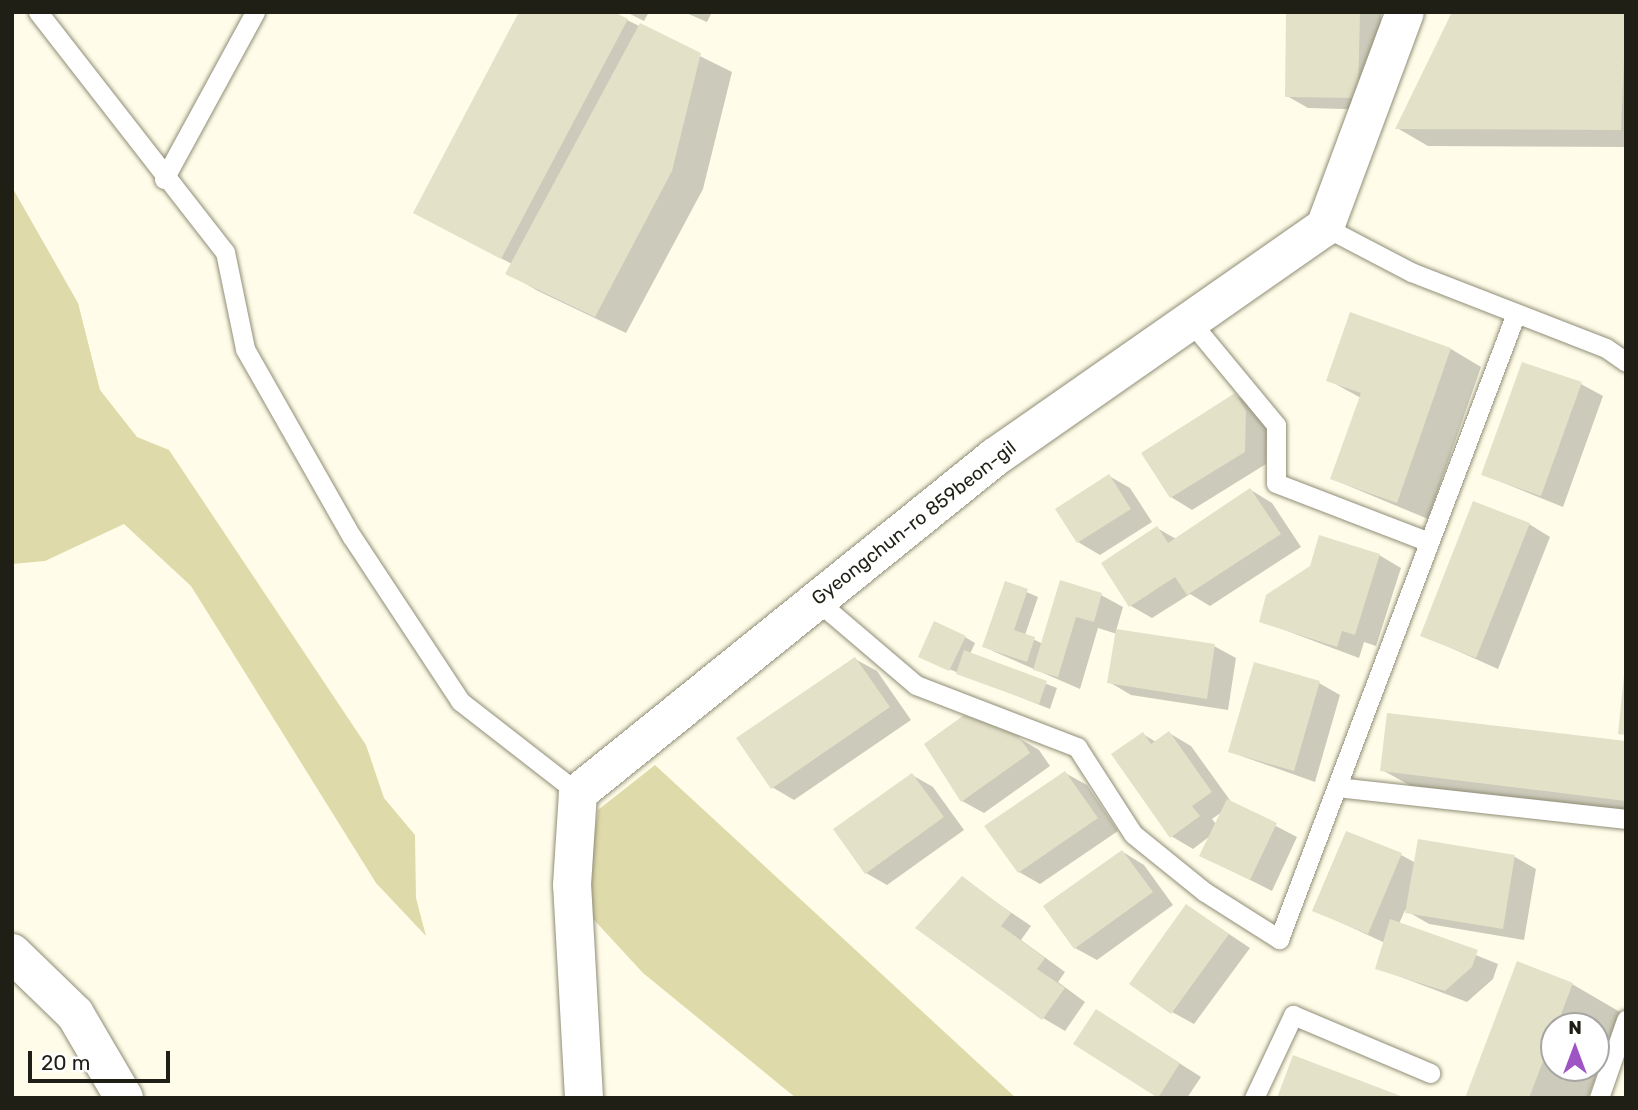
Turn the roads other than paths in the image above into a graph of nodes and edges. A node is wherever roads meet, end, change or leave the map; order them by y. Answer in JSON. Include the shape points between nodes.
{"nodes":[{"id":1,"x":38,"y":12,"type":"edge"},
{"id":2,"x":256,"y":12,"type":"edge"},
{"id":3,"x":1405,"y":12,"type":"edge"},
{"id":4,"x":164,"y":179,"type":"junction"},
{"id":5,"x":1325,"y":227,"type":"junction"},
{"id":6,"x":1516,"y":313,"type":"junction"},
{"id":7,"x":1190,"y":321,"type":"junction"},
{"id":8,"x":1626,"y":362,"type":"edge"},
{"id":9,"x":1429,"y":542,"type":"junction"},
{"id":10,"x":816,"y":600,"type":"junction"},
{"id":11,"x":1337,"y":787,"type":"junction"},
{"id":12,"x":579,"y":793,"type":"junction"},
{"id":13,"x":1626,"y":819,"type":"edge"},
{"id":14,"x":12,"y":953,"type":"edge"},
{"id":15,"x":1626,"y":1020,"type":"edge"},
{"id":16,"x":1430,"y":1073,"type":"dead end"},
{"id":17,"x":124,"y":1098,"type":"edge"},
{"id":18,"x":584,"y":1098,"type":"edge"},
{"id":19,"x":1254,"y":1098,"type":"edge"},
{"id":20,"x":1599,"y":1098,"type":"edge"}],
"edges":[{"from":1,"to":4,"type":"lane"},
{"from":2,"to":4,"type":"lane"},
{"from":3,"to":5,"type":"street"},
{"from":4,"to":12,"type":"lane","via":[[225,252],[245,349],[352,537],[460,701]]},
{"from":5,"to":6,"type":"lane","via":[[1411,272]]},
{"from":5,"to":7,"type":"street","name":"Gyeongchun-ro 859beon-gil"},
{"from":6,"to":8,"type":"lane","via":[[1606,348]]},
{"from":6,"to":9,"type":"lane"},
{"from":7,"to":9,"type":"lane","via":[[1276,425],[1276,483]]},
{"from":7,"to":10,"type":"street","name":"Gyeongchun-ro 859beon-gil","via":[[995,457]]},
{"from":9,"to":11,"type":"lane"},
{"from":10,"to":11,"type":"lane","via":[[916,685],[1077,747],[1133,834],[1205,892],[1279,939]]},
{"from":10,"to":12,"type":"street","name":"Gyeongchun-ro 859beon-gil"},
{"from":11,"to":13,"type":"lane"},
{"from":12,"to":18,"type":"street","via":[[572,885]]},
{"from":14,"to":17,"type":"street","via":[[75,1014]]},
{"from":15,"to":20,"type":"lane"},
{"from":16,"to":19,"type":"lane","via":[[1293,1015]]}]}
